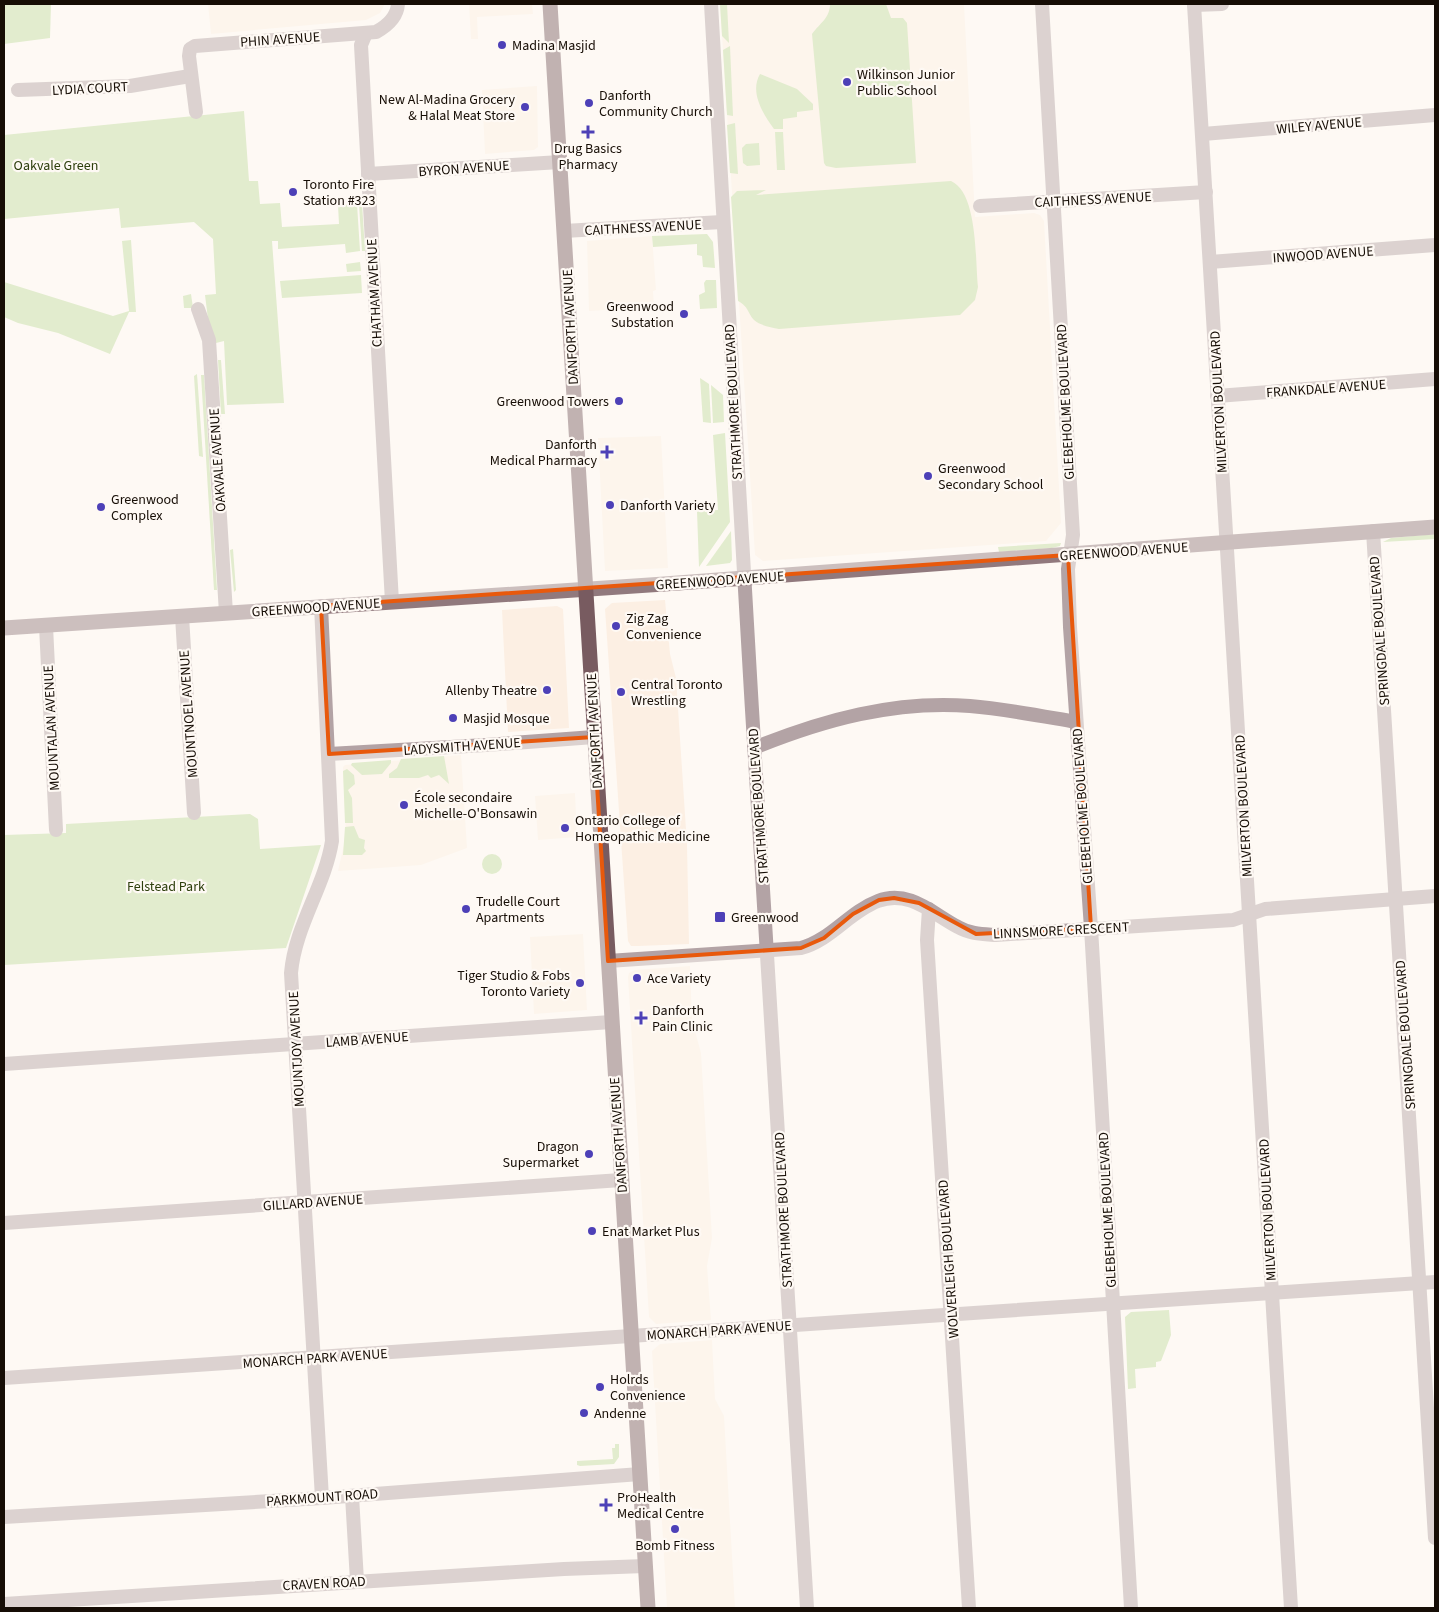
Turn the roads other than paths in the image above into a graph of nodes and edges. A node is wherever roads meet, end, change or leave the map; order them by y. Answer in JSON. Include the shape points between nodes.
{"nodes":[{"id":1,"x":398,"y":4,"type":"edge"},
{"id":2,"x":550,"y":4,"type":"edge"},
{"id":3,"x":710,"y":4,"type":"edge"},
{"id":4,"x":1042,"y":4,"type":"edge"},
{"id":5,"x":1222,"y":4,"type":"edge"},
{"id":6,"x":1194,"y":5,"type":"edge"},
{"id":7,"x":366,"y":33,"type":"junction"},
{"id":8,"x":190,"y":76,"type":"junction"},
{"id":9,"x":18,"y":90,"type":"dead end"},
{"id":10,"x":196,"y":112,"type":"dead end"},
{"id":11,"x":1435,"y":116,"type":"edge"},
{"id":12,"x":1203,"y":134,"type":"junction"},
{"id":13,"x":560,"y":162,"type":"junction"},
{"id":14,"x":368,"y":174,"type":"junction"},
{"id":15,"x":1206,"y":192,"type":"junction"},
{"id":16,"x":1054,"y":201,"type":"junction"},
{"id":17,"x":980,"y":206,"type":"dead end"},
{"id":18,"x":722,"y":222,"type":"junction"},
{"id":19,"x":564,"y":231,"type":"junction"},
{"id":20,"x":1435,"y":245,"type":"edge"},
{"id":21,"x":1210,"y":262,"type":"junction"},
{"id":22,"x":198,"y":309,"type":"dead end"},
{"id":23,"x":1435,"y":380,"type":"edge"},
{"id":24,"x":1217,"y":396,"type":"junction"},
{"id":25,"x":1435,"y":527,"type":"edge"},
{"id":26,"x":1373,"y":531,"type":"junction"},
{"id":27,"x":1227,"y":543,"type":"junction"},
{"id":28,"x":1068,"y":554,"type":"junction"},
{"id":29,"x":743,"y":578,"type":"junction"},
{"id":30,"x":586,"y":589,"type":"junction"},
{"id":31,"x":392,"y":602,"type":"junction"},
{"id":32,"x":321,"y":606,"type":"junction"},
{"id":33,"x":226,"y":613,"type":"junction"},
{"id":34,"x":182,"y":616,"type":"junction"},
{"id":35,"x":46,"y":626,"type":"junction"},
{"id":36,"x":4,"y":628,"type":"edge"},
{"id":37,"x":1076,"y":722,"type":"junction"},
{"id":38,"x":594,"y":737,"type":"junction"},
{"id":39,"x":754,"y":748,"type":"junction"},
{"id":40,"x":329,"y":754,"type":"junction"},
{"id":41,"x":194,"y":813,"type":"dead end"},
{"id":42,"x":56,"y":830,"type":"dead end"},
{"id":43,"x":1435,"y":896,"type":"edge"},
{"id":44,"x":1396,"y":899,"type":"junction"},
{"id":45,"x":930,"y":909,"type":"junction"},
{"id":46,"x":1249,"y":914,"type":"junction"},
{"id":47,"x":1091,"y":928,"type":"junction"},
{"id":48,"x":768,"y":950,"type":"junction"},
{"id":49,"x":608,"y":961,"type":"junction"},
{"id":50,"x":611,"y":1022,"type":"junction"},
{"id":51,"x":296,"y":1044,"type":"junction"},
{"id":52,"x":4,"y":1064,"type":"edge"},
{"id":53,"x":621,"y":1180,"type":"junction"},
{"id":54,"x":303,"y":1202,"type":"junction"},
{"id":55,"x":4,"y":1223,"type":"edge"},
{"id":56,"x":1435,"y":1282,"type":"edge"},
{"id":57,"x":1420,"y":1283,"type":"junction"},
{"id":58,"x":1272,"y":1293,"type":"junction"},
{"id":59,"x":1112,"y":1304,"type":"junction"},
{"id":60,"x":952,"y":1314,"type":"junction"},
{"id":61,"x":790,"y":1324,"type":"junction"},
{"id":62,"x":631,"y":1336,"type":"junction"},
{"id":63,"x":313,"y":1358,"type":"junction"},
{"id":64,"x":4,"y":1378,"type":"edge"},
{"id":65,"x":640,"y":1474,"type":"junction"},
{"id":66,"x":352,"y":1496,"type":"junction"},
{"id":67,"x":322,"y":1498,"type":"junction"},
{"id":68,"x":4,"y":1517,"type":"edge"},
{"id":69,"x":1435,"y":1538,"type":"edge"},
{"id":70,"x":645,"y":1566,"type":"junction"},
{"id":71,"x":358,"y":1582,"type":"junction"},
{"id":72,"x":4,"y":1604,"type":"edge"},
{"id":73,"x":648,"y":1608,"type":"edge"},
{"id":74,"x":807,"y":1608,"type":"edge"},
{"id":75,"x":969,"y":1608,"type":"edge"},
{"id":76,"x":1131,"y":1608,"type":"edge"},
{"id":77,"x":1291,"y":1608,"type":"edge"}],
"edges":[{"from":1,"to":7,"type":"street","via":[[385,27]]},
{"from":2,"to":13,"type":"main road","name":"DANFORTH AVENUE"},
{"from":3,"to":18,"type":"street","name":"STRATHMORE BOULEVARD"},
{"from":4,"to":16,"type":"street","name":"GLEBEHOLME BOULEVARD"},
{"from":5,"to":6,"type":"street"},
{"from":6,"to":12,"type":"street","name":"MILVERTON BOULEVARD"},
{"from":7,"to":8,"type":"street","name":"PHIN AVENUE","via":[[195,46],[190,49]]},
{"from":7,"to":14,"type":"street","name":"CHATHAM AVENUE","via":[[361,45]]},
{"from":8,"to":9,"type":"street","name":"LYDIA COURT","via":[[130,86]]},
{"from":8,"to":10,"type":"street"},
{"from":11,"to":12,"type":"street","name":"WILEY AVENUE"},
{"from":12,"to":15,"type":"street","name":"MILVERTON BOULEVARD"},
{"from":13,"to":14,"type":"street","name":"BYRON AVENUE"},
{"from":13,"to":19,"type":"main road","name":"DANFORTH AVENUE"},
{"from":14,"to":31,"type":"street","name":"CHATHAM AVENUE"},
{"from":15,"to":16,"type":"street","name":"CAITHNESS AVENUE"},
{"from":15,"to":21,"type":"street","name":"MILVERTON BOULEVARD"},
{"from":16,"to":17,"type":"street","name":"CAITHNESS AVENUE"},
{"from":16,"to":28,"type":"street","name":"GLEBEHOLME BOULEVARD","via":[[1073,535]]},
{"from":18,"to":19,"type":"street","name":"CAITHNESS AVENUE"},
{"from":18,"to":29,"type":"street","name":"STRATHMORE BOULEVARD"},
{"from":19,"to":30,"type":"main road","name":"DANFORTH AVENUE"},
{"from":20,"to":21,"type":"street","name":"INWOOD AVENUE"},
{"from":21,"to":24,"type":"street","name":"MILVERTON BOULEVARD"},
{"from":22,"to":33,"type":"street","name":"OAKVALE AVENUE","via":[[209,340]]},
{"from":23,"to":24,"type":"street","name":"FRANKDALE AVENUE"},
{"from":24,"to":27,"type":"street","name":"MILVERTON BOULEVARD"},
{"from":25,"to":26,"type":"street","name":"GREENWOOD AVENUE"},
{"from":26,"to":27,"type":"street","name":"GREENWOOD AVENUE"},
{"from":26,"to":44,"type":"street","name":"SPRINGDALE BOULEVARD"},
{"from":27,"to":28,"type":"street","name":"GREENWOOD AVENUE"},
{"from":27,"to":46,"type":"street","name":"MILVERTON BOULEVARD"},
{"from":28,"to":29,"type":"street","name":"GREENWOOD AVENUE"},
{"from":28,"to":37,"type":"street","name":"GLEBEHOLME BOULEVARD"},
{"from":29,"to":30,"type":"street","name":"GREENWOOD AVENUE"},
{"from":29,"to":39,"type":"street","name":"STRATHMORE BOULEVARD"},
{"from":30,"to":31,"type":"street","name":"GREENWOOD AVENUE"},
{"from":30,"to":38,"type":"main road","name":"DANFORTH AVENUE"},
{"from":31,"to":32,"type":"street","name":"GREENWOOD AVENUE"},
{"from":32,"to":33,"type":"street","name":"GREENWOOD AVENUE"},
{"from":32,"to":40,"type":"street","name":"MOUNTJOY AVENUE"},
{"from":33,"to":34,"type":"street","name":"GREENWOOD AVENUE"},
{"from":34,"to":35,"type":"street","name":"GREENWOOD AVENUE"},
{"from":34,"to":41,"type":"street","name":"MOUNTNOEL AVENUE"},
{"from":35,"to":36,"type":"street","name":"GREENWOOD AVENUE"},
{"from":35,"to":42,"type":"street","name":"MOUNTALAN AVENUE"},
{"from":37,"to":39,"type":"street","via":[[971,706],[916,705],[802,728]]},
{"from":37,"to":47,"type":"street","name":"GLEBEHOLME BOULEVARD"},
{"from":38,"to":40,"type":"street","name":"LADYSMITH AVENUE"},
{"from":38,"to":49,"type":"main road","name":"DANFORTH AVENUE"},
{"from":39,"to":48,"type":"street","name":"STRATHMORE BOULEVARD"},
{"from":40,"to":51,"type":"street","name":"MOUNTJOY AVENUE","via":[[332,841],[292,964]]},
{"from":43,"to":44,"type":"street","name":"LINNSMORE CRESCENT"},
{"from":44,"to":46,"type":"street","name":"LINNSMORE CRESCENT","via":[[1265,909]]},
{"from":44,"to":57,"type":"street","name":"SPRINGDALE BOULEVARD"},
{"from":45,"to":47,"type":"street","name":"LINNSMORE CRESCENT","via":[[976,934]]},
{"from":45,"to":48,"type":"street","name":"LINNSMORE CRESCENT","via":[[906,900],[880,900],[853,914],[811,946]]},
{"from":45,"to":60,"type":"street","name":"WOLVERLEIGH BOULEVARD","via":[[926,940]]},
{"from":46,"to":47,"type":"street","name":"LINNSMORE CRESCENT","via":[[1233,920]]},
{"from":46,"to":58,"type":"street","name":"MILVERTON BOULEVARD"},
{"from":47,"to":59,"type":"street","name":"GLEBEHOLME BOULEVARD"},
{"from":48,"to":49,"type":"street","name":"LINNSMORE CRESCENT"},
{"from":48,"to":61,"type":"street","name":"STRATHMORE BOULEVARD"},
{"from":49,"to":50,"type":"main road","name":"DANFORTH AVENUE"},
{"from":50,"to":51,"type":"street","name":"LAMB AVENUE"},
{"from":50,"to":53,"type":"main road","name":"DANFORTH AVENUE"},
{"from":51,"to":52,"type":"street","name":"LAMB AVENUE"},
{"from":51,"to":54,"type":"street","name":"MOUNTJOY AVENUE"},
{"from":53,"to":54,"type":"street","name":"GILLARD AVENUE"},
{"from":53,"to":62,"type":"main road","name":"DANFORTH AVENUE"},
{"from":54,"to":55,"type":"street","name":"GILLARD AVENUE"},
{"from":54,"to":63,"type":"street","name":"MOUNTJOY AVENUE"},
{"from":56,"to":57,"type":"street","name":"MONARCH PARK AVENUE"},
{"from":57,"to":58,"type":"street","name":"MONARCH PARK AVENUE"},
{"from":57,"to":69,"type":"street","name":"SPRINGDALE BOULEVARD"},
{"from":58,"to":59,"type":"street","name":"MONARCH PARK AVENUE"},
{"from":58,"to":77,"type":"street","name":"MILVERTON BOULEVARD"},
{"from":59,"to":60,"type":"street","name":"MONARCH PARK AVENUE"},
{"from":59,"to":76,"type":"street","name":"GLEBEHOLME BOULEVARD"},
{"from":60,"to":61,"type":"street","name":"MONARCH PARK AVENUE"},
{"from":60,"to":75,"type":"street","name":"WOLVERLEIGH BOULEVARD"},
{"from":61,"to":62,"type":"street","name":"MONARCH PARK AVENUE"},
{"from":61,"to":74,"type":"street","name":"STRATHMORE BOULEVARD"},
{"from":62,"to":63,"type":"street","name":"MONARCH PARK AVENUE"},
{"from":62,"to":65,"type":"main road","name":"DANFORTH AVENUE"},
{"from":63,"to":64,"type":"street","name":"MONARCH PARK AVENUE"},
{"from":63,"to":67,"type":"street","name":"MOUNTJOY AVENUE"},
{"from":65,"to":66,"type":"street","name":"PARKMOUNT ROAD"},
{"from":65,"to":70,"type":"main road","name":"DANFORTH AVENUE"},
{"from":66,"to":67,"type":"street","name":"PARKMOUNT ROAD"},
{"from":66,"to":71,"type":"street"},
{"from":67,"to":68,"type":"street","name":"PARKMOUNT ROAD"},
{"from":70,"to":71,"type":"street","name":"CRAVEN ROAD"},
{"from":70,"to":73,"type":"main road","name":"DANFORTH AVENUE"},
{"from":71,"to":72,"type":"street","name":"CRAVEN ROAD"}]}
